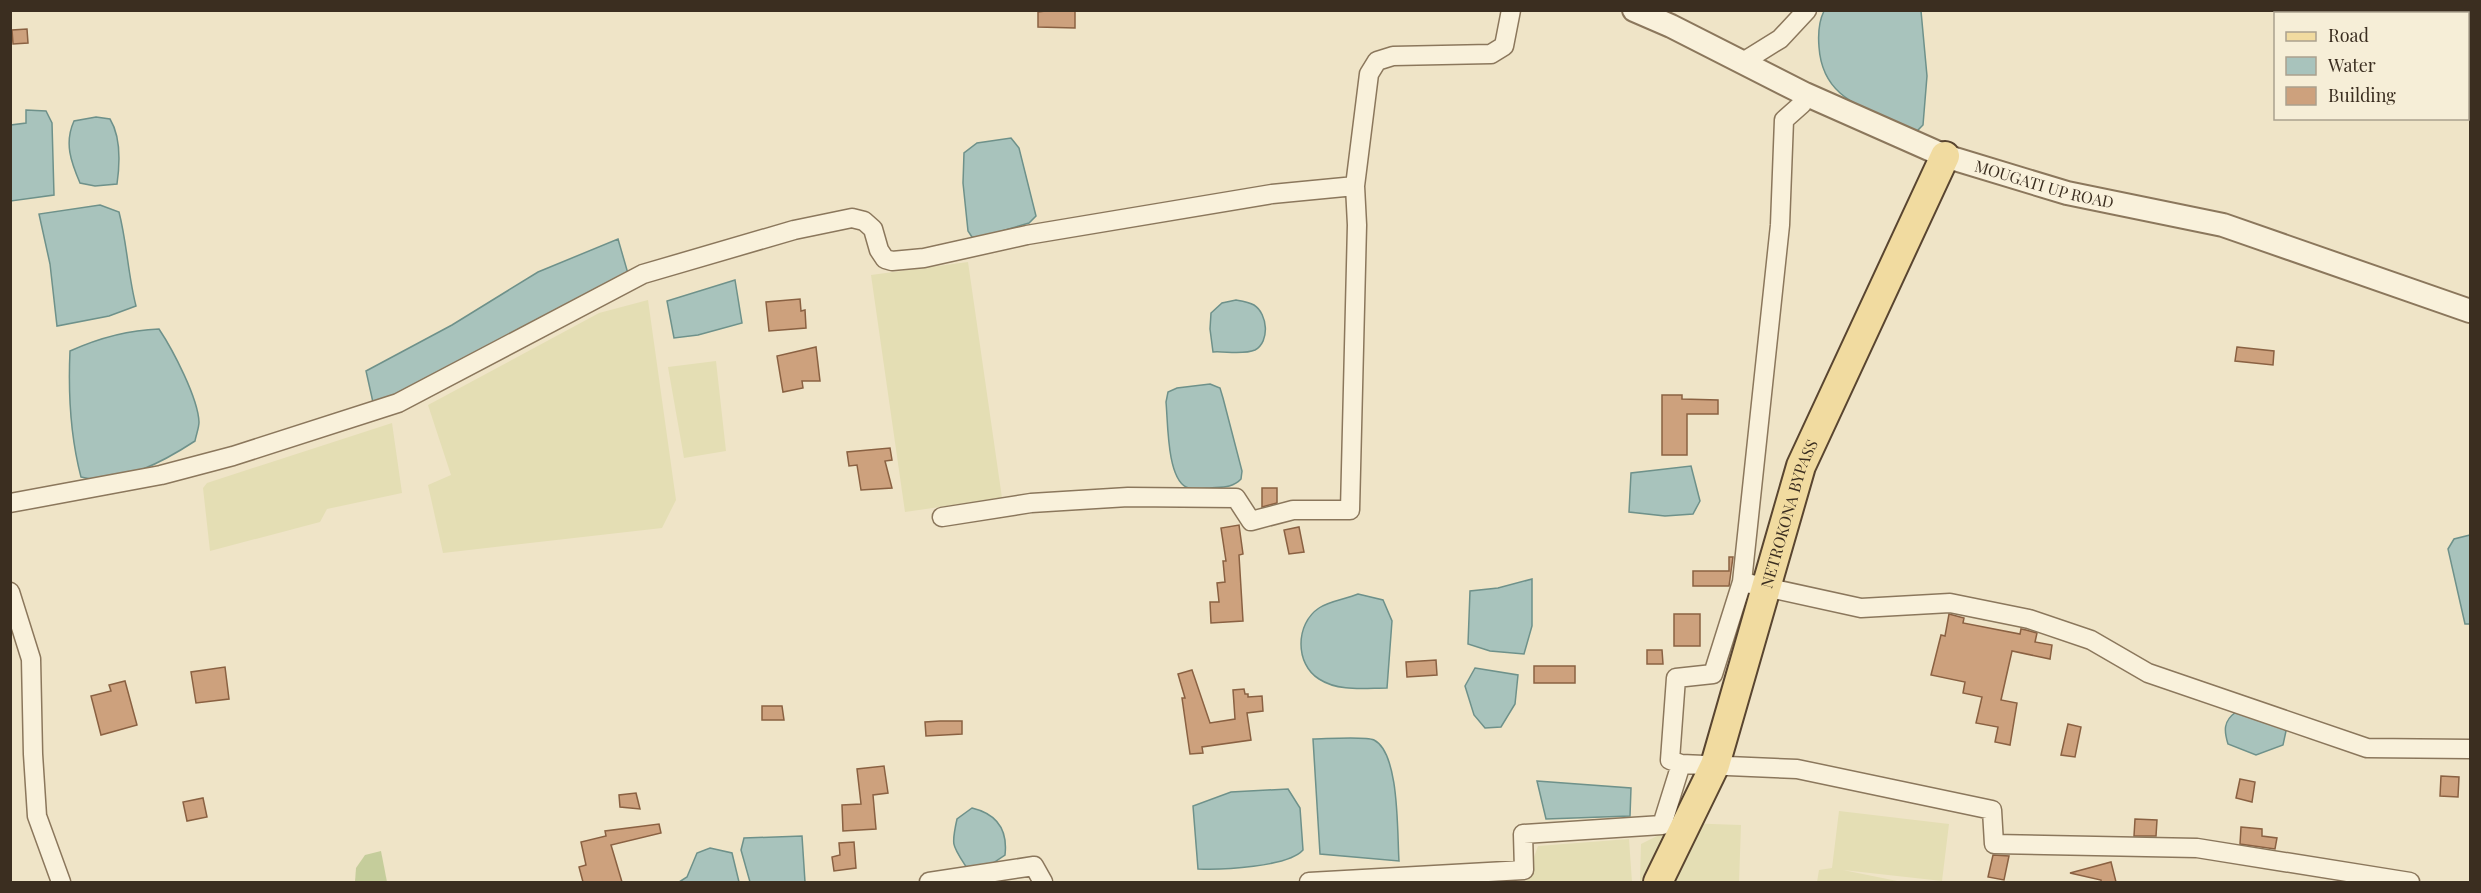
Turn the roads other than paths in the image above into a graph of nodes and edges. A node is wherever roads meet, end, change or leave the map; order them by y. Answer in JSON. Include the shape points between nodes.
{"nodes":[{"id":1,"x":1511,"y":10,"type":"edge"},
{"id":2,"x":1634,"y":10,"type":"edge"},
{"id":3,"x":1808,"y":10,"type":"edge"},
{"id":4,"x":1743,"y":62,"type":"junction"},
{"id":5,"x":1806,"y":94,"type":"junction"},
{"id":6,"x":1945,"y":156,"type":"junction"},
{"id":7,"x":1355,"y":186,"type":"junction"},
{"id":8,"x":2470,"y":311,"type":"edge"},
{"id":9,"x":10,"y":503,"type":"edge"},
{"id":10,"x":942,"y":517,"type":"dead end"},
{"id":11,"x":1754,"y":585,"type":"junction"},
{"id":12,"x":10,"y":592,"type":"edge"},
{"id":13,"x":2470,"y":749,"type":"edge"},
{"id":14,"x":1681,"y":764,"type":"junction"},
{"id":15,"x":1715,"y":765,"type":"junction"},
{"id":16,"x":61,"y":882,"type":"edge"},
{"id":17,"x":929,"y":882,"type":"edge"},
{"id":18,"x":1043,"y":882,"type":"edge"},
{"id":19,"x":1309,"y":882,"type":"edge"},
{"id":20,"x":1658,"y":882,"type":"edge"},
{"id":21,"x":2410,"y":882,"type":"edge"}],
"edges":[{"from":1,"to":7,"type":"street","via":[[1504,46],[1491,54],[1393,56],[1377,61],[1369,74]]},
{"from":2,"to":4,"type":"street","name":"MOUGATI UP ROAD"},
{"from":3,"to":4,"type":"street","via":[[1780,39]]},
{"from":4,"to":5,"type":"street","name":"MOUGATI UP ROAD"},
{"from":5,"to":6,"type":"street","name":"MOUGATI UP ROAD"},
{"from":5,"to":11,"type":"street","via":[[1802,104],[1784,120],[1777,248],[1754,453]]},
{"from":6,"to":8,"type":"street","name":"MOUGATI UP ROAD","via":[[2067,193],[2223,225]]},
{"from":6,"to":11,"type":"main road","name":"NETROKONA BYPASS","via":[[1801,466]]},
{"from":7,"to":9,"type":"street","via":[[1272,194],[892,261],[885,259],[873,229],[864,221],[852,218],[794,230],[643,274],[398,403],[171,472]]},
{"from":7,"to":10,"type":"street","via":[[1350,510],[1293,510],[1251,521],[1236,498],[1128,497],[1031,503]]},
{"from":11,"to":13,"type":"street","via":[[1861,608],[1950,603],[2029,620],[2091,640],[2148,673],[2367,748]]},
{"from":11,"to":14,"type":"street","via":[[1713,674],[1676,678],[1670,760]]},
{"from":11,"to":15,"type":"main road","name":"NETROKONA BYPASS"},
{"from":12,"to":16,"type":"street","via":[[31,659],[37,816]]},
{"from":14,"to":15,"type":"street"},
{"from":14,"to":19,"type":"street","via":[[1662,825],[1523,834],[1524,870]]},
{"from":15,"to":20,"type":"main road","name":"NETROKONA BYPASS"},
{"from":15,"to":21,"type":"street","via":[[1797,769],[1992,810],[1994,844],[2197,848]]},
{"from":17,"to":18,"type":"street","via":[[1034,866]]}]}
